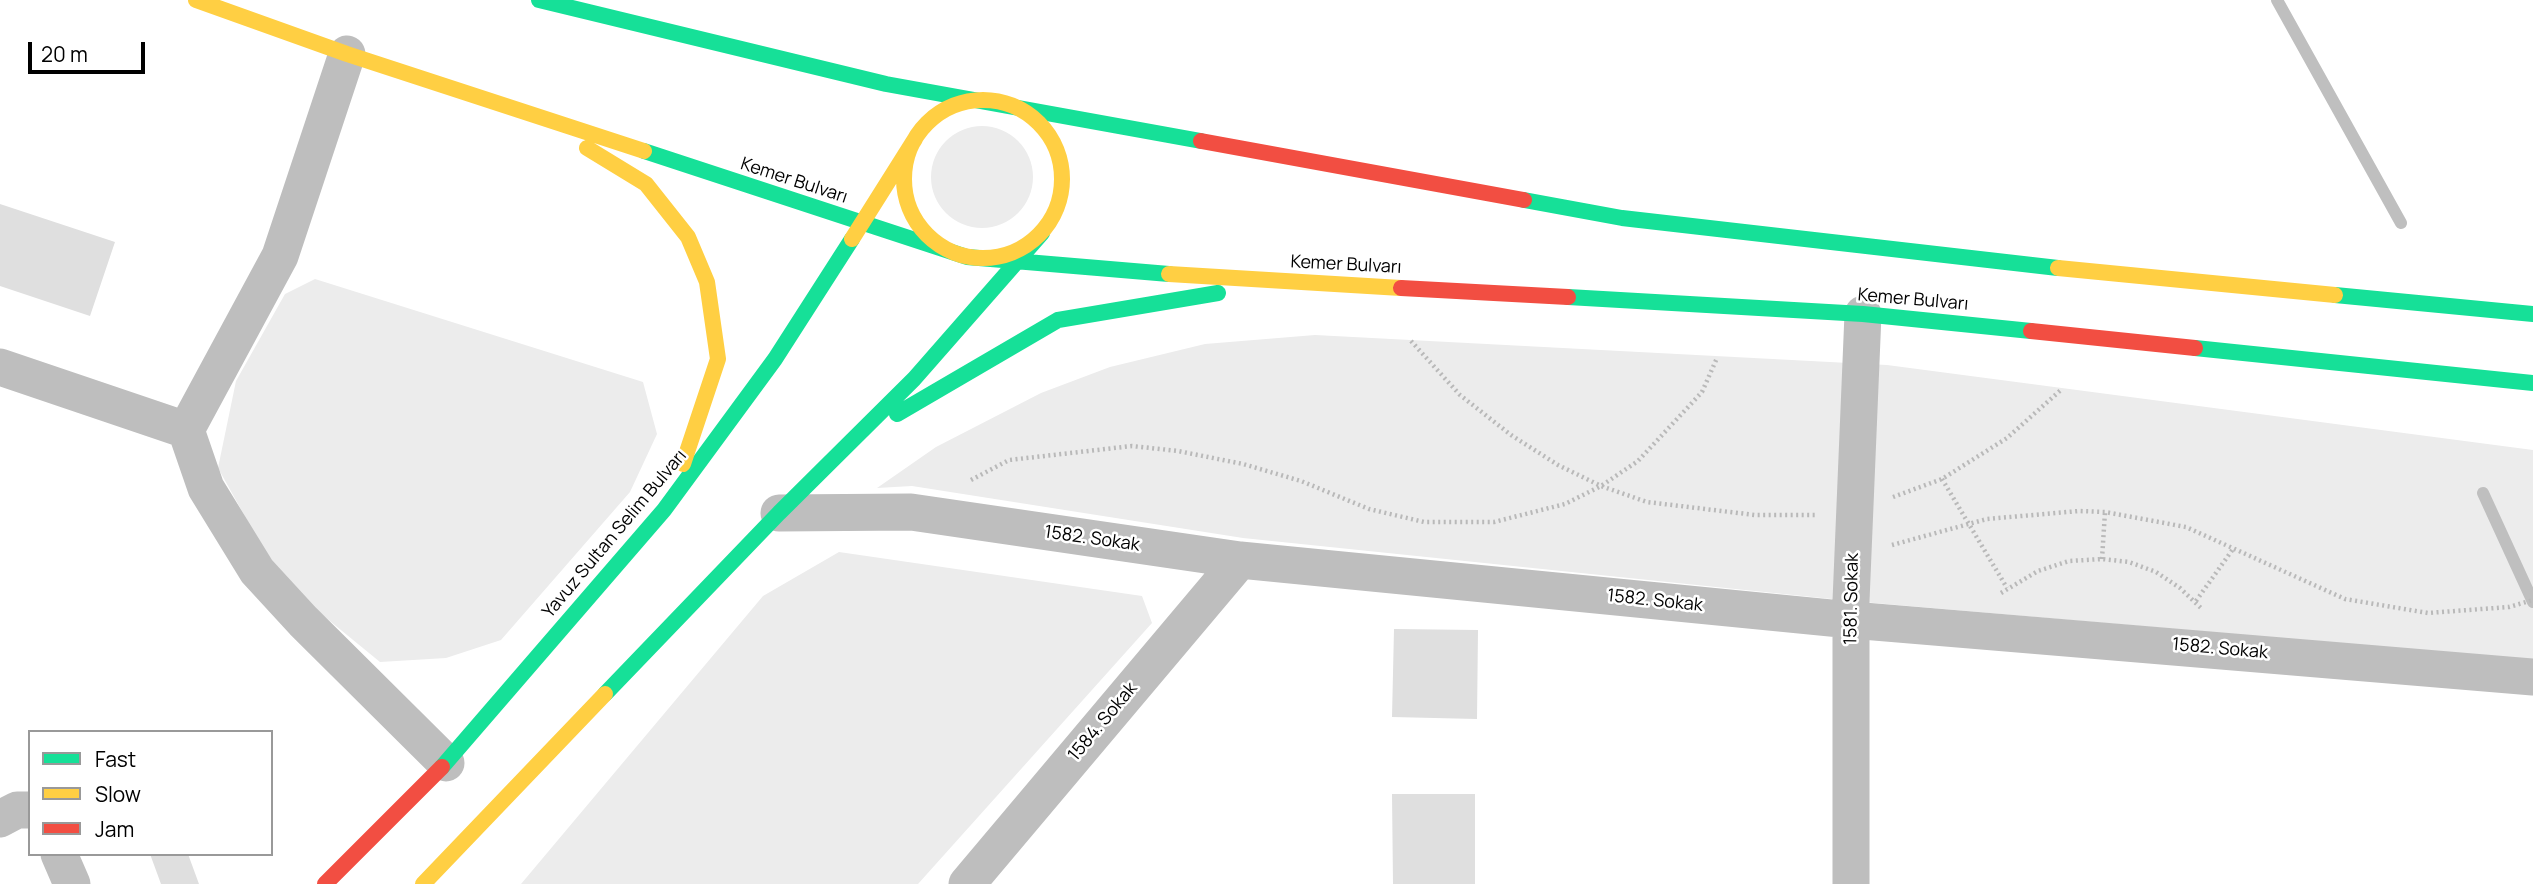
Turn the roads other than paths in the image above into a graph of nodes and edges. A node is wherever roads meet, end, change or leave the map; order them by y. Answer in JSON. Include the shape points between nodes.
{"nodes":[{"id":1,"x":195,"y":0,"type":"edge"},
{"id":2,"x":539,"y":0,"type":"edge"},
{"id":3,"x":347,"y":54,"type":"junction"},
{"id":4,"x":1002,"y":103,"type":"junction"},
{"id":5,"x":529,"y":111,"type":"junction"},
{"id":6,"x":915,"y":139,"type":"junction"},
{"id":7,"x":861,"y":223,"type":"junction"},
{"id":8,"x":1042,"y":233,"type":"junction"},
{"id":9,"x":967,"y":257,"type":"junction"},
{"id":10,"x":1017,"y":262,"type":"junction"},
{"id":11,"x":1290,"y":281,"type":"junction"},
{"id":12,"x":1863,"y":314,"type":"junction"},
{"id":13,"x":2533,"y":314,"type":"edge"},
{"id":14,"x":0,"y":367,"type":"edge"},
{"id":15,"x":2533,"y":383,"type":"edge"},
{"id":16,"x":186,"y":430,"type":"junction"},
{"id":17,"x":850,"y":442,"type":"junction"},
{"id":18,"x":664,"y":510,"type":"junction"},
{"id":19,"x":779,"y":513,"type":"junction"},
{"id":20,"x":1240,"y":560,"type":"junction"},
{"id":21,"x":1851,"y":620,"type":"junction"},
{"id":22,"x":2533,"y":677,"type":"edge"},
{"id":23,"x":446,"y":763,"type":"junction"},
{"id":24,"x":28,"y":810,"type":"edge"},
{"id":25,"x":0,"y":819,"type":"edge"},
{"id":26,"x":60,"y":856,"type":"edge"},
{"id":27,"x":72,"y":884,"type":"edge"},
{"id":28,"x":325,"y":884,"type":"edge"},
{"id":29,"x":423,"y":884,"type":"edge"},
{"id":30,"x":967,"y":884,"type":"edge"},
{"id":31,"x":1851,"y":884,"type":"edge"}],
"edges":[{"from":1,"to":3,"type":"main road","name":"Kemer Bulvarı"},
{"from":2,"to":4,"type":"main road","via":[[886,84]]},
{"from":3,"to":5,"type":"main road","name":"Kemer Bulvarı"},
{"from":3,"to":16,"type":"street","via":[[281,256]]},
{"from":4,"to":6,"type":"main road","via":[[977,100],[953,106],[931,120]]},
{"from":4,"to":8,"type":"main road","via":[[1037,122],[1060,156],[1063,183],[1057,210]]},
{"from":4,"to":13,"type":"main road","via":[[1622,218],[2080,271]]},
{"from":5,"to":7,"type":"main road","name":"Kemer Bulvarı"},
{"from":5,"to":18,"type":"main road","via":[[646,184],[688,237],[707,282],[718,359],[695,435]]},
{"from":6,"to":7,"type":"main road","name":"Yavuz Sultan Selim Bulvarı"},
{"from":6,"to":9,"type":"main road","via":[[906,162],[904,187],[911,211],[925,233],[944,248]]},
{"from":7,"to":9,"type":"main road","name":"Kemer Bulvarı"},
{"from":7,"to":18,"type":"main road","name":"Yavuz Sultan Selim Bulvarı","via":[[775,359]]},
{"from":8,"to":9,"type":"main road","via":[[1021,249],[995,258]]},
{"from":8,"to":10,"type":"main road"},
{"from":9,"to":10,"type":"main road","name":"Kemer Bulvarı"},
{"from":10,"to":11,"type":"main road","name":"Kemer Bulvarı"},
{"from":10,"to":17,"type":"main road","via":[[914,379]]},
{"from":11,"to":12,"type":"main road","name":"Kemer Bulvarı"},
{"from":11,"to":17,"type":"main road","via":[[1058,320]]},
{"from":12,"to":15,"type":"main road","name":"Kemer Bulvarı"},
{"from":12,"to":21,"type":"street","name":"1581. Sokak"},
{"from":14,"to":16,"type":"street"},
{"from":16,"to":23,"type":"street","via":[[206,488],[257,570]]},
{"from":17,"to":19,"type":"main road"},
{"from":18,"to":23,"type":"main road","name":"Yavuz Sultan Selim Bulvarı"},
{"from":19,"to":20,"type":"street","name":"1582. Sokak","via":[[911,512]]},
{"from":19,"to":29,"type":"main road"},
{"from":20,"to":21,"type":"street","name":"1582. Sokak"},
{"from":20,"to":30,"type":"street","name":"1584. Sokak"},
{"from":21,"to":22,"type":"street","name":"1582. Sokak"},
{"from":21,"to":31,"type":"street","name":"1581. Sokak"},
{"from":23,"to":28,"type":"main road","name":"Yavuz Sultan Selim Bulvarı"},
{"from":24,"to":25,"type":"street"},
{"from":26,"to":27,"type":"street"}]}
